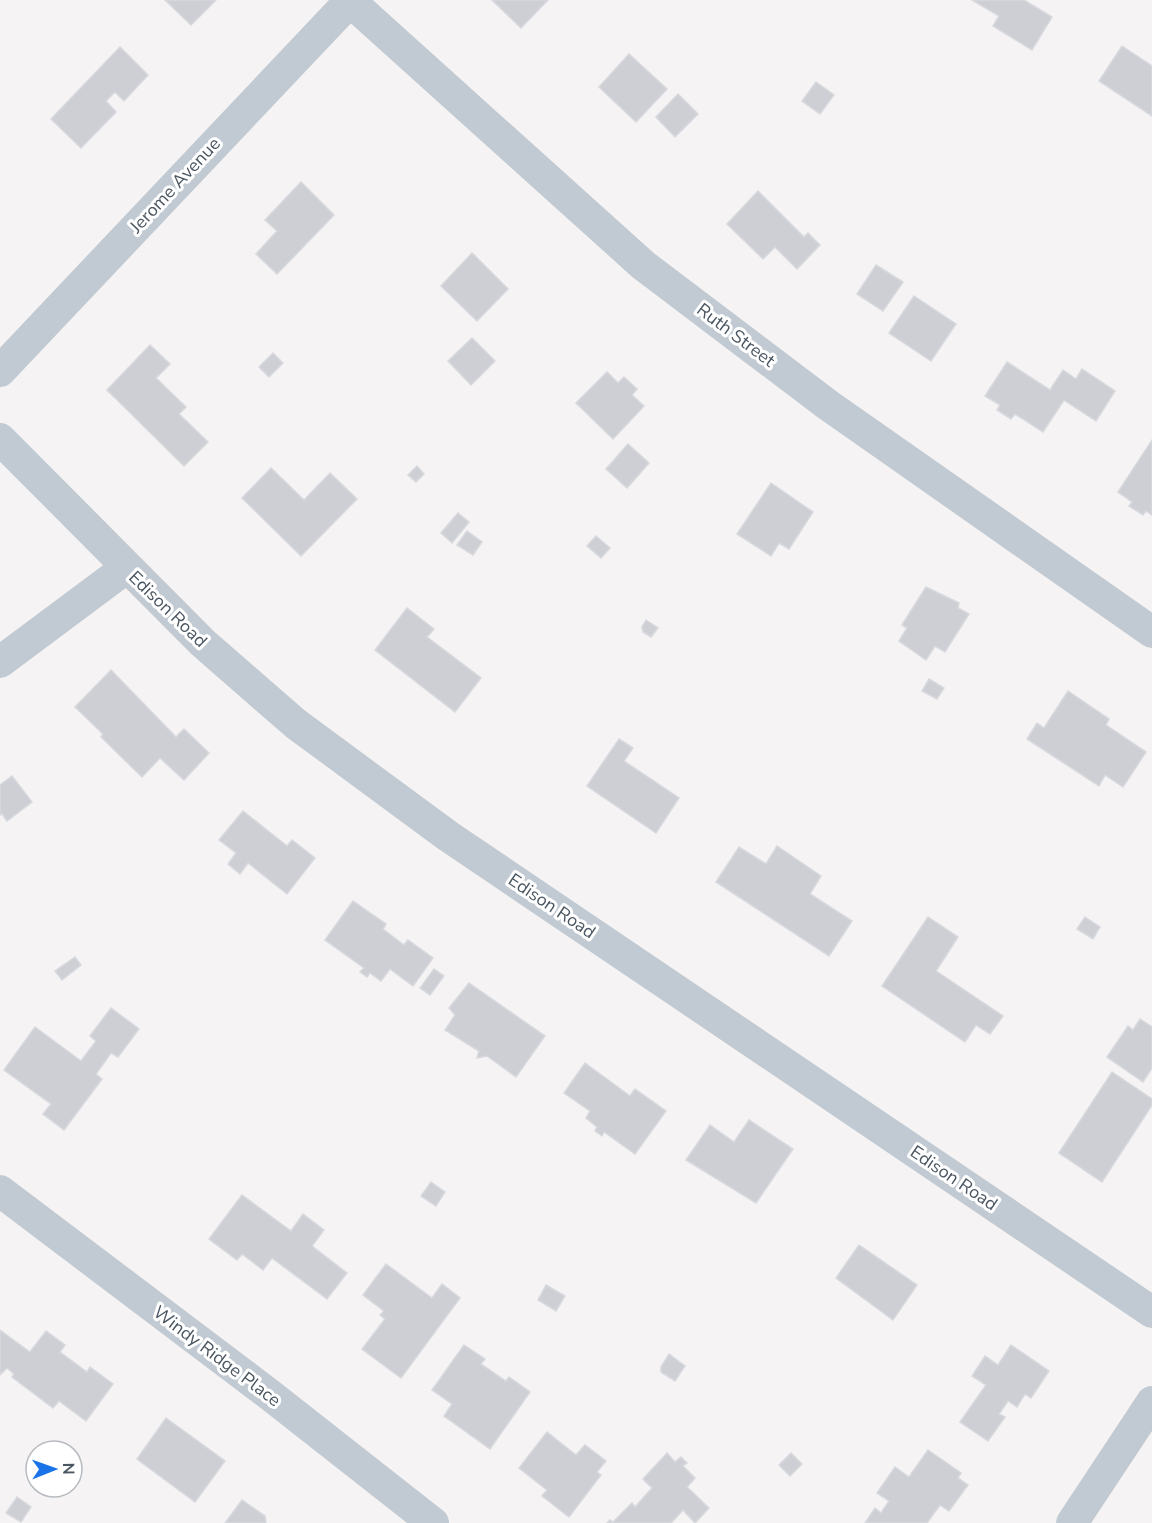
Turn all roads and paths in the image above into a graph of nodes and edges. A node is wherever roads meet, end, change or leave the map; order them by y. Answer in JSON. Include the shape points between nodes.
{"nodes":[{"id":1,"x":350,"y":1,"type":"edge"},
{"id":2,"x":0,"y":370,"type":"edge"},
{"id":3,"x":0,"y":439,"type":"edge"},
{"id":4,"x":126,"y":568,"type":"junction"},
{"id":5,"x":1152,"y":632,"type":"edge"},
{"id":6,"x":0,"y":662,"type":"edge"},
{"id":7,"x":0,"y":1191,"type":"edge"},
{"id":8,"x":1152,"y":1312,"type":"edge"},
{"id":9,"x":1152,"y":1402,"type":"edge"},
{"id":10,"x":433,"y":1523,"type":"edge"},
{"id":11,"x":1072,"y":1523,"type":"edge"}],
"edges":[{"from":1,"to":2,"type":"street","name":"Jerome Avenue"},
{"from":1,"to":5,"type":"street","name":"Ruth Street","via":[[643,265],[828,405]]},
{"from":3,"to":4,"type":"street","name":"Edison Road"},
{"from":4,"to":6,"type":"street"},
{"from":4,"to":8,"type":"street","name":"Edison Road","via":[[203,643],[296,724],[448,836]]},
{"from":7,"to":10,"type":"street","name":"Windy Ridge Place"},
{"from":9,"to":11,"type":"street"}]}
